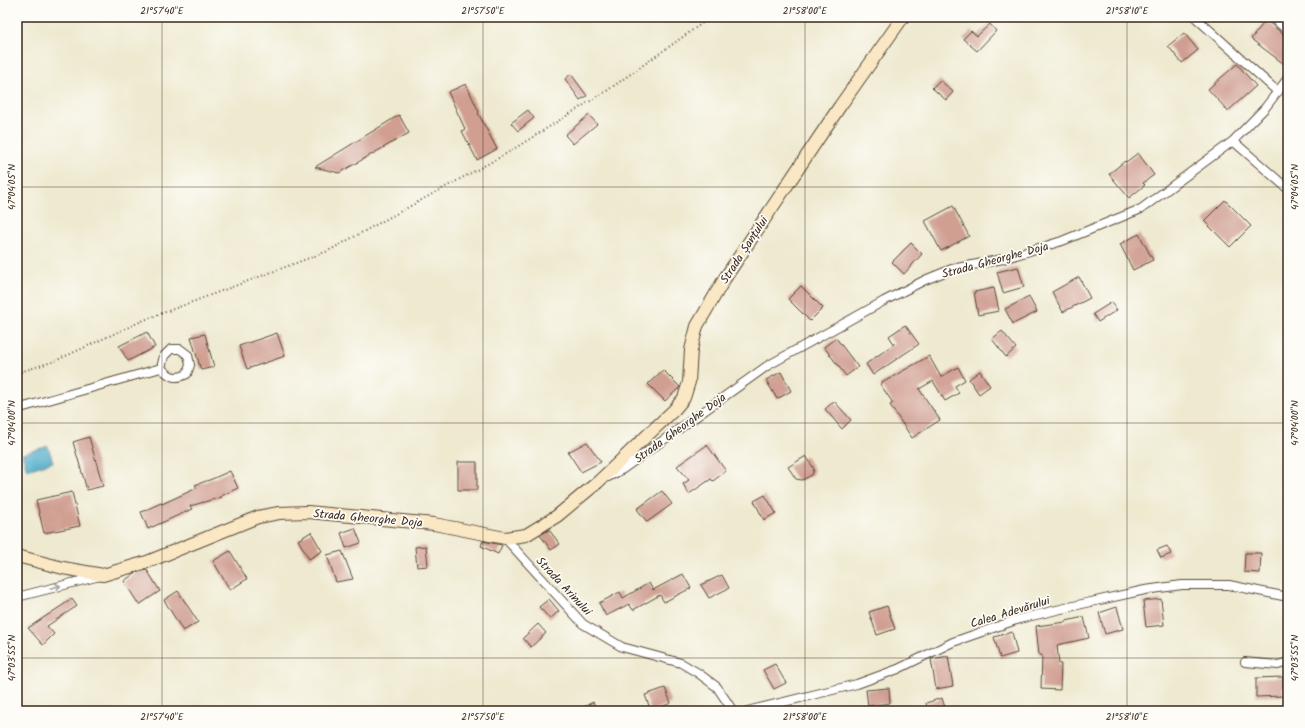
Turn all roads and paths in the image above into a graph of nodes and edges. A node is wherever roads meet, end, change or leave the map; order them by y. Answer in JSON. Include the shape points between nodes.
{"nodes":[{"id":1,"x":711,"y":17,"type":"edge"},
{"id":2,"x":903,"y":17,"type":"edge"},
{"id":3,"x":1195,"y":17,"type":"edge"},
{"id":4,"x":1272,"y":17,"type":"edge"},
{"id":5,"x":1288,"y":31,"type":"edge"},
{"id":6,"x":1288,"y":78,"type":"edge"},
{"id":7,"x":1278,"y":92,"type":"junction"},
{"id":8,"x":1233,"y":141,"type":"junction"},
{"id":9,"x":1288,"y":189,"type":"edge"},
{"id":10,"x":161,"y":368,"type":"dead end"},
{"id":11,"x":17,"y":373,"type":"edge"},
{"id":12,"x":17,"y":409,"type":"edge"},
{"id":13,"x":598,"y":482,"type":"junction"},
{"id":14,"x":505,"y":538,"type":"junction"},
{"id":15,"x":17,"y":556,"type":"edge"},
{"id":16,"x":103,"y":575,"type":"junction"},
{"id":17,"x":17,"y":597,"type":"edge"},
{"id":18,"x":1288,"y":597,"type":"edge"},
{"id":19,"x":1245,"y":662,"type":"dead end"},
{"id":20,"x":1288,"y":662,"type":"edge"},
{"id":21,"x":733,"y":711,"type":"edge"},
{"id":22,"x":747,"y":711,"type":"edge"}],
"edges":[{"from":1,"to":11,"type":"path","via":[[608,90],[504,155],[328,251],[144,320],[55,361]]},
{"from":2,"to":13,"type":"main road","name":"Strada Șanțului","via":[[721,284],[697,326],[691,350],[689,382],[684,398]]},
{"from":3,"to":7,"type":"street"},
{"from":4,"to":5,"type":"street"},
{"from":6,"to":7,"type":"street","name":"Strada Gheorghe Doja"},
{"from":7,"to":8,"type":"street","name":"Strada Gheorghe Doja"},
{"from":8,"to":9,"type":"street"},
{"from":8,"to":13,"type":"street","name":"Strada Gheorghe Doja","via":[[1141,209],[1062,241],[1004,259],[952,269],[884,301],[767,366],[623,469]]},
{"from":10,"to":12,"type":"street"},
{"from":13,"to":14,"type":"main road","name":"Strada Gheorghe Doja","via":[[557,516],[526,534]]},
{"from":14,"to":16,"type":"main road","name":"Strada Gheorghe Doja","via":[[434,524],[308,512],[279,513],[258,517],[147,562]]},
{"from":14,"to":21,"type":"street","name":"Strada Arinului","via":[[583,624],[622,647],[681,663],[698,672],[717,687]]},
{"from":15,"to":16,"type":"main road"},
{"from":17,"to":16,"type":"street","name":"Strada Gheorghe Doja","one_way":true},
{"from":18,"to":22,"type":"street","name":"Calea Adevărului","via":[[1229,585],[1182,585],[1145,590],[1019,619],[953,642],[898,669],[857,684]]},
{"from":19,"to":20,"type":"street","via":[[1278,665]]}]}
